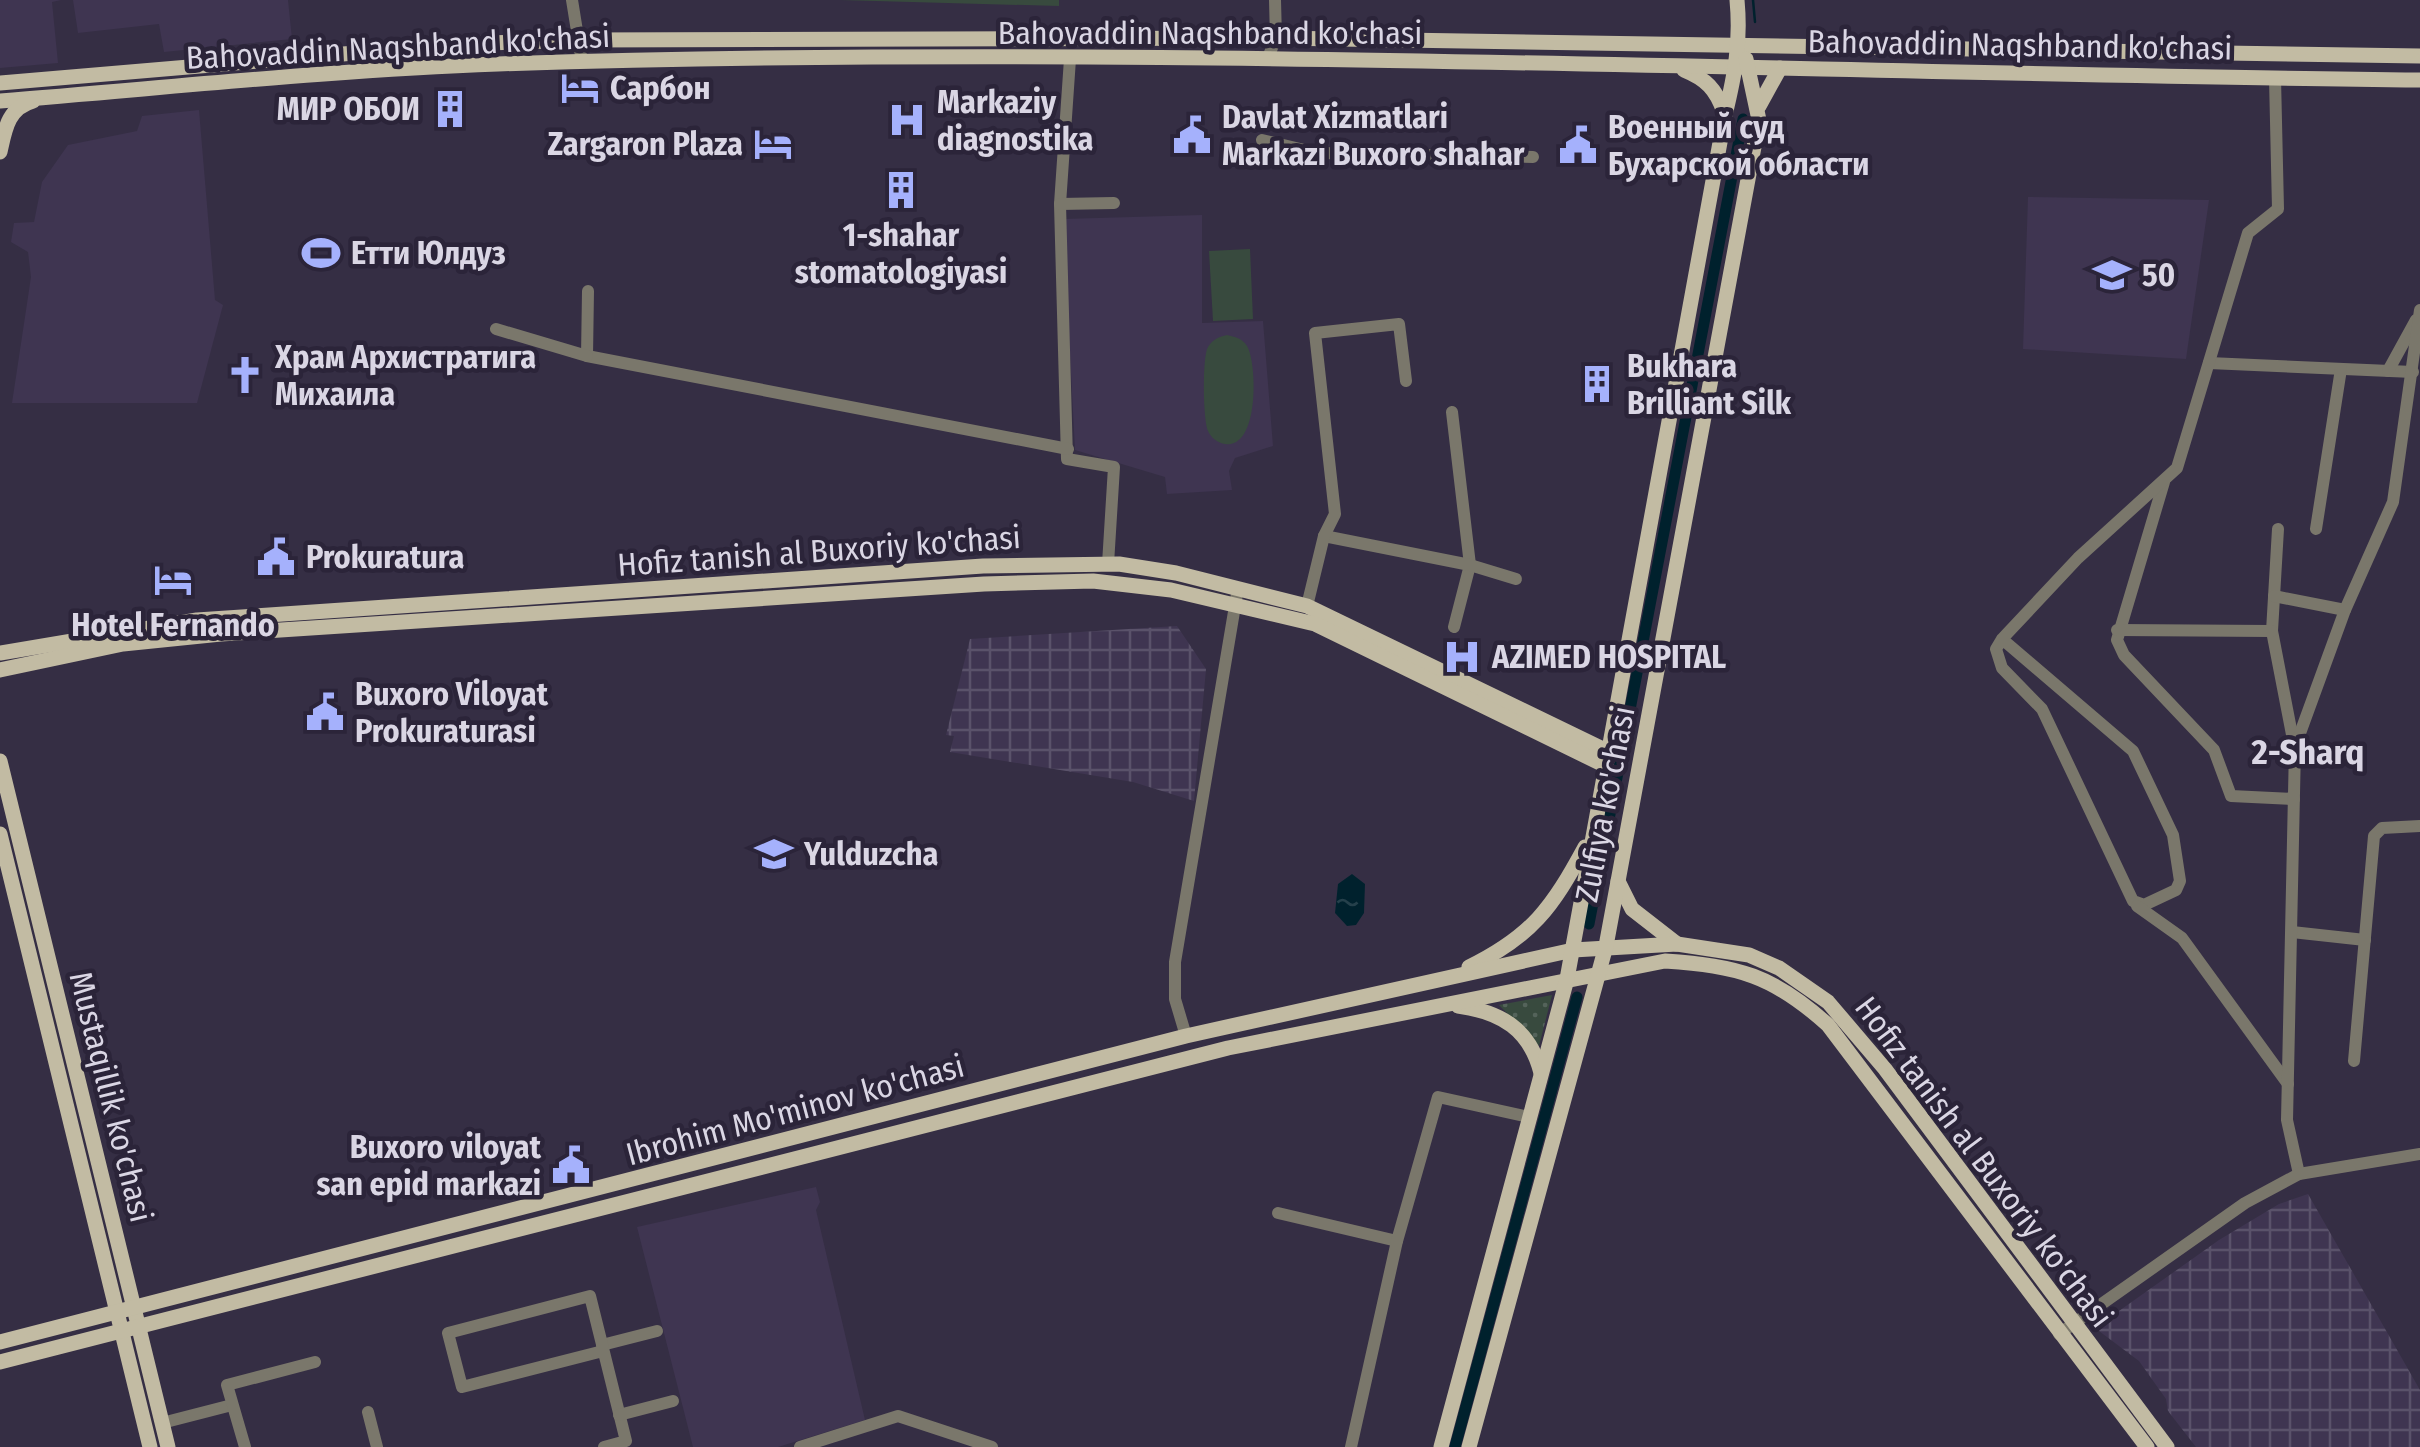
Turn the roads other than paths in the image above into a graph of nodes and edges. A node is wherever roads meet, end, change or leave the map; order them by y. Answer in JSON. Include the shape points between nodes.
{"nodes":[{"id":1,"x":572,"y":0,"type":"edge"},
{"id":2,"x":1275,"y":0,"type":"edge"},
{"id":3,"x":1737,"y":0,"type":"edge"},
{"id":4,"x":1276,"y":38,"type":"junction"},
{"id":5,"x":578,"y":40,"type":"junction"},
{"id":6,"x":1741,"y":46,"type":"junction"},
{"id":7,"x":2420,"y":56,"type":"edge"},
{"id":8,"x":1070,"y":59,"type":"junction"},
{"id":9,"x":1267,"y":60,"type":"junction"},
{"id":10,"x":582,"y":62,"type":"junction"},
{"id":11,"x":1671,"y":65,"type":"junction"},
{"id":12,"x":1744,"y":67,"type":"junction"},
{"id":13,"x":1780,"y":68,"type":"junction"},
{"id":14,"x":2275,"y":78,"type":"junction"},
{"id":15,"x":2420,"y":80,"type":"edge"},
{"id":16,"x":0,"y":83,"type":"edge"},
{"id":17,"x":40,"y":99,"type":"junction"},
{"id":18,"x":0,"y":100,"type":"edge"},
{"id":19,"x":1759,"y":106,"type":"junction"},
{"id":20,"x":1725,"y":115,"type":"junction"},
{"id":21,"x":1262,"y":140,"type":"dead end"},
{"id":22,"x":0,"y":152,"type":"edge"},
{"id":23,"x":1533,"y":157,"type":"dead end"},
{"id":24,"x":1114,"y":203,"type":"dead end"},
{"id":25,"x":1060,"y":204,"type":"junction"},
{"id":26,"x":588,"y":291,"type":"dead end"},
{"id":27,"x":2420,"y":311,"type":"edge"},
{"id":28,"x":496,"y":328,"type":"dead end"},
{"id":29,"x":587,"y":356,"type":"junction"},
{"id":30,"x":2209,"y":362,"type":"junction"},
{"id":31,"x":2341,"y":369,"type":"junction"},
{"id":32,"x":2388,"y":371,"type":"junction"},
{"id":33,"x":2413,"y":372,"type":"junction"},
{"id":34,"x":1406,"y":381,"type":"dead end"},
{"id":35,"x":1452,"y":412,"type":"dead end"},
{"id":36,"x":1068,"y":449,"type":"junction"},
{"id":37,"x":2164,"y":480,"type":"junction"},
{"id":38,"x":2316,"y":529,"type":"dead end"},
{"id":39,"x":2278,"y":530,"type":"dead end"},
{"id":40,"x":1324,"y":536,"type":"junction"},
{"id":41,"x":1108,"y":564,"type":"junction"},
{"id":42,"x":1470,"y":565,"type":"junction"},
{"id":43,"x":1516,"y":579,"type":"dead end"},
{"id":44,"x":1238,"y":588,"type":"junction"},
{"id":45,"x":2274,"y":596,"type":"junction"},
{"id":46,"x":1235,"y":606,"type":"junction"},
{"id":47,"x":2345,"y":610,"type":"junction"},
{"id":48,"x":473,"y":611,"type":"junction"},
{"id":49,"x":1313,"y":614,"type":"junction"},
{"id":50,"x":1454,"y":627,"type":"dead end"},
{"id":51,"x":2117,"y":630,"type":"junction"},
{"id":52,"x":2272,"y":631,"type":"junction"},
{"id":53,"x":2002,"y":639,"type":"junction"},
{"id":54,"x":0,"y":653,"type":"edge"},
{"id":55,"x":0,"y":670,"type":"edge"},
{"id":56,"x":2295,"y":748,"type":"junction"},
{"id":57,"x":1606,"y":758,"type":"junction"},
{"id":58,"x":0,"y":761,"type":"edge"},
{"id":59,"x":2294,"y":799,"type":"junction"},
{"id":60,"x":2420,"y":826,"type":"edge"},
{"id":61,"x":0,"y":834,"type":"edge"},
{"id":62,"x":1591,"y":835,"type":"junction"},
{"id":63,"x":1618,"y":881,"type":"junction"},
{"id":64,"x":2137,"y":906,"type":"junction"},
{"id":65,"x":2292,"y":932,"type":"junction"},
{"id":66,"x":2365,"y":940,"type":"junction"},
{"id":67,"x":1677,"y":944,"type":"junction"},
{"id":68,"x":1606,"y":946,"type":"junction"},
{"id":69,"x":1573,"y":950,"type":"junction"},
{"id":70,"x":1600,"y":971,"type":"junction"},
{"id":71,"x":1445,"y":979,"type":"junction"},
{"id":72,"x":1567,"y":979,"type":"junction"},
{"id":73,"x":1444,"y":1004,"type":"junction"},
{"id":74,"x":1224,"y":1028,"type":"junction"},
{"id":75,"x":1186,"y":1036,"type":"junction"},
{"id":76,"x":1228,"y":1048,"type":"junction"},
{"id":77,"x":2354,"y":1061,"type":"dead end"},
{"id":78,"x":1541,"y":1075,"type":"junction"},
{"id":79,"x":2288,"y":1084,"type":"junction"},
{"id":80,"x":1529,"y":1117,"type":"junction"},
{"id":81,"x":2420,"y":1154,"type":"edge"},
{"id":82,"x":2299,"y":1174,"type":"junction"},
{"id":83,"x":1278,"y":1214,"type":"dead end"},
{"id":84,"x":1397,"y":1240,"type":"junction"},
{"id":85,"x":135,"y":1307,"type":"junction"},
{"id":86,"x":117,"y":1312,"type":"junction"},
{"id":87,"x":140,"y":1328,"type":"junction"},
{"id":88,"x":2066,"y":1329,"type":"junction"},
{"id":89,"x":657,"y":1331,"type":"dead end"},
{"id":90,"x":122,"y":1332,"type":"junction"},
{"id":91,"x":0,"y":1342,"type":"edge"},
{"id":92,"x":603,"y":1348,"type":"junction"},
{"id":93,"x":0,"y":1362,"type":"edge"},
{"id":94,"x":315,"y":1362,"type":"dead end"},
{"id":95,"x":673,"y":1401,"type":"dead end"},
{"id":96,"x":232,"y":1405,"type":"junction"},
{"id":97,"x":368,"y":1412,"type":"dead end"},
{"id":98,"x":619,"y":1416,"type":"junction"},
{"id":99,"x":162,"y":1422,"type":"junction"},
{"id":100,"x":150,"y":1447,"type":"edge"},
{"id":101,"x":168,"y":1447,"type":"edge"},
{"id":102,"x":244,"y":1447,"type":"edge"},
{"id":103,"x":377,"y":1447,"type":"edge"},
{"id":104,"x":604,"y":1447,"type":"edge"},
{"id":105,"x":800,"y":1447,"type":"edge"},
{"id":106,"x":992,"y":1447,"type":"edge"},
{"id":107,"x":1350,"y":1447,"type":"edge"},
{"id":108,"x":1441,"y":1447,"type":"edge"},
{"id":109,"x":1469,"y":1447,"type":"edge"},
{"id":110,"x":2147,"y":1447,"type":"edge"},
{"id":111,"x":2167,"y":1447,"type":"edge"}],
"edges":[{"from":1,"to":5,"type":"street"},
{"from":2,"to":4,"type":"street"},
{"from":3,"to":6,"type":"main road"},
{"from":4,"to":5,"type":"main road","name":"Bahovaddin Naqshband ko'chasi"},
{"from":4,"to":6,"type":"main road","name":"Bahovaddin Naqshband ko'chasi"},
{"from":4,"to":9,"type":"street"},
{"from":5,"to":10,"type":"street"},
{"from":5,"to":16,"type":"main road","name":"Bahovaddin Naqshband ko'chasi"},
{"from":6,"to":7,"type":"main road","name":"Bahovaddin Naqshband ko'chasi"},
{"from":6,"to":12,"type":"main road"},
{"from":8,"to":9,"type":"main road","name":"Bahovaddin Naqshband ko'chasi"},
{"from":8,"to":10,"type":"main road","name":"Bahovaddin Naqshband ko'chasi"},
{"from":8,"to":25,"type":"street"},
{"from":9,"to":11,"type":"main road","name":"Bahovaddin Naqshband ko'chasi"},
{"from":10,"to":17,"type":"main road","name":"Bahovaddin Naqshband ko'chasi","via":[[406,68]]},
{"from":11,"to":12,"type":"main road","name":"Bahovaddin Naqshband ko'chasi"},
{"from":11,"to":20,"type":"main road","via":[[1703,78]]},
{"from":12,"to":13,"type":"main road","name":"Bahovaddin Naqshband ko'chasi"},
{"from":12,"to":19,"type":"main road","name":"Zulfiya ko'chasi"},
{"from":12,"to":20,"type":"main road","name":"Zulfiya ko'chasi"},
{"from":13,"to":14,"type":"main road","name":"Bahovaddin Naqshband ko'chasi"},
{"from":13,"to":19,"type":"main road"},
{"from":14,"to":15,"type":"main road","name":"Bahovaddin Naqshband ko'chasi"},
{"from":14,"to":30,"type":"street","via":[[2278,209],[2248,234]]},
{"from":17,"to":18,"type":"main road","name":"Bahovaddin Naqshband ko'chasi"},
{"from":17,"to":22,"type":"main road","via":[[14,112]]},
{"from":19,"to":63,"type":"main road","name":"Zulfiya ko'chasi"},
{"from":20,"to":57,"type":"main road","name":"Zulfiya ko'chasi"},
{"from":21,"to":23,"type":"street","via":[[1317,153]]},
{"from":24,"to":25,"type":"street"},
{"from":25,"to":36,"type":"street"},
{"from":26,"to":29,"type":"street"},
{"from":27,"to":32,"type":"street"},
{"from":27,"to":33,"type":"street"},
{"from":28,"to":29,"type":"street"},
{"from":29,"to":36,"type":"street"},
{"from":30,"to":31,"type":"street"},
{"from":30,"to":37,"type":"street","via":[[2177,468]]},
{"from":31,"to":32,"type":"street"},
{"from":31,"to":38,"type":"street"},
{"from":32,"to":33,"type":"street"},
{"from":33,"to":47,"type":"street","via":[[2393,502]]},
{"from":34,"to":40,"type":"street","via":[[1399,324],[1315,333],[1334,514]]},
{"from":35,"to":42,"type":"street"},
{"from":36,"to":41,"type":"street","via":[[1067,459],[1114,467]]},
{"from":37,"to":51,"type":"street"},
{"from":37,"to":53,"type":"street"},
{"from":39,"to":45,"type":"street"},
{"from":40,"to":42,"type":"street"},
{"from":40,"to":49,"type":"street"},
{"from":41,"to":44,"type":"main road","name":"Hofiz tanish al Buxoriy ko'chasi"},
{"from":41,"to":48,"type":"main road","name":"Hofiz tanish al Buxoriy ko'chasi","via":[[983,566]]},
{"from":42,"to":43,"type":"street"},
{"from":42,"to":50,"type":"street"},
{"from":44,"to":46,"type":"street"},
{"from":44,"to":49,"type":"main road","name":"Hofiz tanish al Buxoriy ko'chasi"},
{"from":45,"to":47,"type":"street"},
{"from":45,"to":52,"type":"street"},
{"from":46,"to":48,"type":"main road","name":"Hofiz tanish al Buxoriy ko'chasi","via":[[1093,581]]},
{"from":46,"to":49,"type":"main road","name":"Hofiz tanish al Buxoriy ko'chasi"},
{"from":46,"to":75,"type":"street","via":[[1175,962]]},
{"from":47,"to":56,"type":"street"},
{"from":48,"to":54,"type":"main road","name":"Hofiz tanish al Buxoriy ko'chasi","via":[[198,620]]},
{"from":48,"to":55,"type":"main road","name":"Hofiz tanish al Buxoriy ko'chasi","via":[[125,644]]},
{"from":49,"to":57,"type":"main road"},
{"from":51,"to":52,"type":"street"},
{"from":51,"to":59,"type":"street","via":[[2124,655],[2214,750],[2231,796]]},
{"from":52,"to":56,"type":"street"},
{"from":53,"to":64,"type":"street","via":[[1996,649],[2002,668],[2042,709]]},
{"from":53,"to":64,"type":"street","via":[[2133,750],[2160,803],[2180,881],[2176,890]]},
{"from":56,"to":59,"type":"street"},
{"from":57,"to":62,"type":"main road","name":"Zulfiya ko'chasi"},
{"from":58,"to":85,"type":"main road","name":"Mustaqillik ko'chasi"},
{"from":59,"to":65,"type":"street"},
{"from":60,"to":66,"type":"street","via":[[2382,828],[2374,836]]},
{"from":61,"to":86,"type":"main road","name":"Mustaqillik ko'chasi"},
{"from":62,"to":69,"type":"main road","name":"Zulfiya ko'chasi"},
{"from":62,"to":71,"type":"main road","via":[[1537,924],[1510,947]]},
{"from":63,"to":67,"type":"main road","via":[[1632,908]]},
{"from":63,"to":68,"type":"main road","name":"Zulfiya ko'chasi"},
{"from":64,"to":79,"type":"street","via":[[2182,938]]},
{"from":65,"to":66,"type":"street"},
{"from":65,"to":79,"type":"street"},
{"from":66,"to":77,"type":"street"},
{"from":67,"to":68,"type":"main road","name":"Hofiz tanish al Buxoriy ko'chasi"},
{"from":67,"to":88,"type":"main road","name":"Hofiz tanish al Buxoriy ko'chasi","via":[[1749,955],[1828,1002],[1885,1068]]},
{"from":68,"to":69,"type":"main road","name":"Ibrohim Mo'minov ko'chasi"},
{"from":68,"to":70,"type":"main road","name":"Zulfiya ko'chasi"},
{"from":69,"to":71,"type":"main road","name":"Ibrohim Mo'minov ko'chasi"},
{"from":69,"to":72,"type":"main road","name":"Zulfiya ko'chasi"},
{"from":70,"to":72,"type":"main road","name":"Ibrohim Mo'minov ko'chasi"},
{"from":70,"to":88,"type":"main road","name":"Hofiz tanish al Buxoriy ko'chasi","via":[[1666,961],[1726,966],[1761,976],[1806,1005],[1872,1078]]},
{"from":70,"to":109,"type":"main road","name":"Zulfiya ko'chasi"},
{"from":71,"to":74,"type":"main road","name":"Ibrohim Mo'minov ko'chasi"},
{"from":72,"to":73,"type":"main road","name":"Ibrohim Mo'minov ko'chasi"},
{"from":72,"to":78,"type":"main road","name":"Zulfiya ko'chasi"},
{"from":73,"to":76,"type":"main road","name":"Ibrohim Mo'minov ko'chasi"},
{"from":73,"to":78,"type":"main road","via":[[1509,1020],[1537,1055]]},
{"from":74,"to":75,"type":"main road","name":"Ibrohim Mo'minov ko'chasi"},
{"from":74,"to":76,"type":"main road"},
{"from":75,"to":85,"type":"main road","name":"Ibrohim Mo'minov ko'chasi"},
{"from":76,"to":87,"type":"main road","name":"Ibrohim Mo'minov ko'chasi"},
{"from":78,"to":80,"type":"main road","name":"Zulfiya ko'chasi"},
{"from":79,"to":82,"type":"street","via":[[2288,1135]]},
{"from":80,"to":84,"type":"street","via":[[1438,1097]]},
{"from":80,"to":108,"type":"main road","name":"Zulfiya ko'chasi"},
{"from":81,"to":82,"type":"street"},
{"from":82,"to":88,"type":"street","via":[[2244,1203]]},
{"from":83,"to":84,"type":"street"},
{"from":84,"to":107,"type":"street"},
{"from":85,"to":86,"type":"main road","name":"Ibrohim Mo'minov ko'chasi"},
{"from":85,"to":87,"type":"main road","name":"Mustaqillik ko'chasi"},
{"from":86,"to":90,"type":"main road","name":"Mustaqillik ko'chasi"},
{"from":86,"to":91,"type":"main road","name":"Ibrohim Mo'minov ko'chasi"},
{"from":87,"to":90,"type":"main road","name":"Ibrohim Mo'minov ko'chasi"},
{"from":87,"to":99,"type":"main road","name":"Mustaqillik ko'chasi"},
{"from":88,"to":110,"type":"main road","name":"Hofiz tanish al Buxoriy ko'chasi"},
{"from":88,"to":111,"type":"main road","name":"Hofiz tanish al Buxoriy ko'chasi"},
{"from":89,"to":92,"type":"street"},
{"from":90,"to":93,"type":"main road","name":"Ibrohim Mo'minov ko'chasi"},
{"from":90,"to":100,"type":"main road","name":"Mustaqillik ko'chasi"},
{"from":92,"to":92,"type":"street","via":[[462,1387],[448,1333],[590,1296]]},
{"from":92,"to":98,"type":"street"},
{"from":94,"to":96,"type":"street","via":[[227,1385]]},
{"from":95,"to":98,"type":"street"},
{"from":96,"to":99,"type":"street"},
{"from":96,"to":102,"type":"street"},
{"from":97,"to":103,"type":"street"},
{"from":98,"to":104,"type":"street","via":[[626,1442]]},
{"from":99,"to":101,"type":"main road","name":"Mustaqillik ko'chasi"},
{"from":105,"to":106,"type":"street","via":[[898,1416]]}]}
